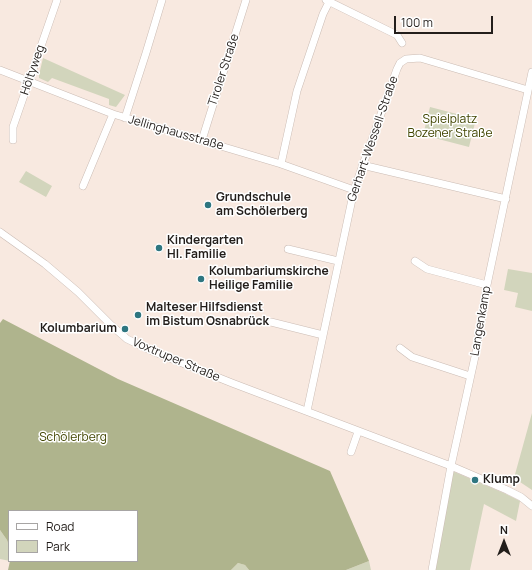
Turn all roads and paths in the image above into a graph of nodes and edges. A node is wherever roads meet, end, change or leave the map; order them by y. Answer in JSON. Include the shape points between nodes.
{"nodes":[{"id":1,"x":56,"y":0,"type":"edge"},
{"id":2,"x":162,"y":0,"type":"edge"},
{"id":3,"x":246,"y":0,"type":"edge"},
{"id":4,"x":328,"y":1,"type":"edge"},
{"id":5,"x":402,"y":43,"type":"dead end"},
{"id":6,"x":0,"y":70,"type":"edge"},
{"id":7,"x":532,"y":72,"type":"edge"},
{"id":8,"x":29,"y":81,"type":"junction"},
{"id":9,"x":528,"y":90,"type":"junction"},
{"id":10,"x":113,"y":114,"type":"junction"},
{"id":11,"x":125,"y":118,"type":"junction"},
{"id":12,"x":13,"y":140,"type":"dead end"},
{"id":13,"x":202,"y":140,"type":"junction"},
{"id":14,"x":281,"y":164,"type":"junction"},
{"id":15,"x":362,"y":165,"type":"junction"},
{"id":16,"x":83,"y":186,"type":"dead end"},
{"id":17,"x":354,"y":190,"type":"junction"},
{"id":18,"x":506,"y":199,"type":"junction"},
{"id":19,"x":0,"y":232,"type":"edge"},
{"id":20,"x":288,"y":249,"type":"dead end"},
{"id":21,"x":338,"y":261,"type":"junction"},
{"id":22,"x":415,"y":262,"type":"dead end"},
{"id":23,"x":487,"y":285,"type":"junction"},
{"id":24,"x":271,"y":322,"type":"dead end"},
{"id":25,"x":323,"y":334,"type":"junction"},
{"id":26,"x":400,"y":348,"type":"dead end"},
{"id":27,"x":470,"y":376,"type":"junction"},
{"id":28,"x":307,"y":411,"type":"junction"},
{"id":29,"x":358,"y":432,"type":"junction"},
{"id":30,"x":351,"y":452,"type":"dead end"},
{"id":31,"x":451,"y":466,"type":"junction"},
{"id":32,"x":532,"y":506,"type":"edge"},
{"id":33,"x":432,"y":570,"type":"edge"}],
"edges":[{"from":1,"to":8,"type":"street","name":"Höltyweg"},
{"from":2,"to":11,"type":"street"},
{"from":3,"to":13,"type":"street","name":"Tiroler Straße"},
{"from":4,"to":5,"type":"street","via":[[397,35]]},
{"from":4,"to":14,"type":"street","via":[[297,91]]},
{"from":6,"to":8,"type":"street","name":"Jellinghausstraße"},
{"from":7,"to":9,"type":"street","name":"Langenkamp"},
{"from":8,"to":10,"type":"street","name":"Jellinghausstraße"},
{"from":8,"to":12,"type":"street","name":"Höltyweg","via":[[13,127]]},
{"from":9,"to":15,"type":"street","name":"Gerhart-Wessell-Straße","via":[[420,58],[406,59],[396,69]]},
{"from":9,"to":18,"type":"street","name":"Langenkamp"},
{"from":10,"to":11,"type":"street","name":"Jellinghausstraße"},
{"from":10,"to":16,"type":"street"},
{"from":11,"to":13,"type":"street","name":"Jellinghausstraße"},
{"from":13,"to":14,"type":"street","name":"Jellinghausstraße"},
{"from":14,"to":17,"type":"street","name":"Jellinghausstraße"},
{"from":15,"to":17,"type":"street","name":"Gerhart-Wessell-Straße"},
{"from":15,"to":18,"type":"street"},
{"from":17,"to":21,"type":"street","name":"Gerhart-Wessell-Straße"},
{"from":18,"to":23,"type":"street","name":"Langenkamp"},
{"from":19,"to":28,"type":"street","name":"Voxtruper Straße","via":[[45,264],[127,339]]},
{"from":20,"to":21,"type":"street"},
{"from":21,"to":25,"type":"street","name":"Gerhart-Wessell-Straße"},
{"from":22,"to":23,"type":"street","via":[[427,269]]},
{"from":23,"to":27,"type":"street","name":"Langenkamp"},
{"from":24,"to":25,"type":"street"},
{"from":25,"to":28,"type":"street","name":"Gerhart-Wessell-Straße"},
{"from":26,"to":27,"type":"street","via":[[412,357]]},
{"from":27,"to":31,"type":"street","name":"Langenkamp"},
{"from":28,"to":29,"type":"street","name":"Voxtruper Straße"},
{"from":29,"to":30,"type":"street"},
{"from":29,"to":31,"type":"street","name":"Voxtruper Straße"},
{"from":31,"to":32,"type":"street","name":"Voxtruper Straße","via":[[508,490]]},
{"from":31,"to":33,"type":"street","name":"Langenkamp"}]}
